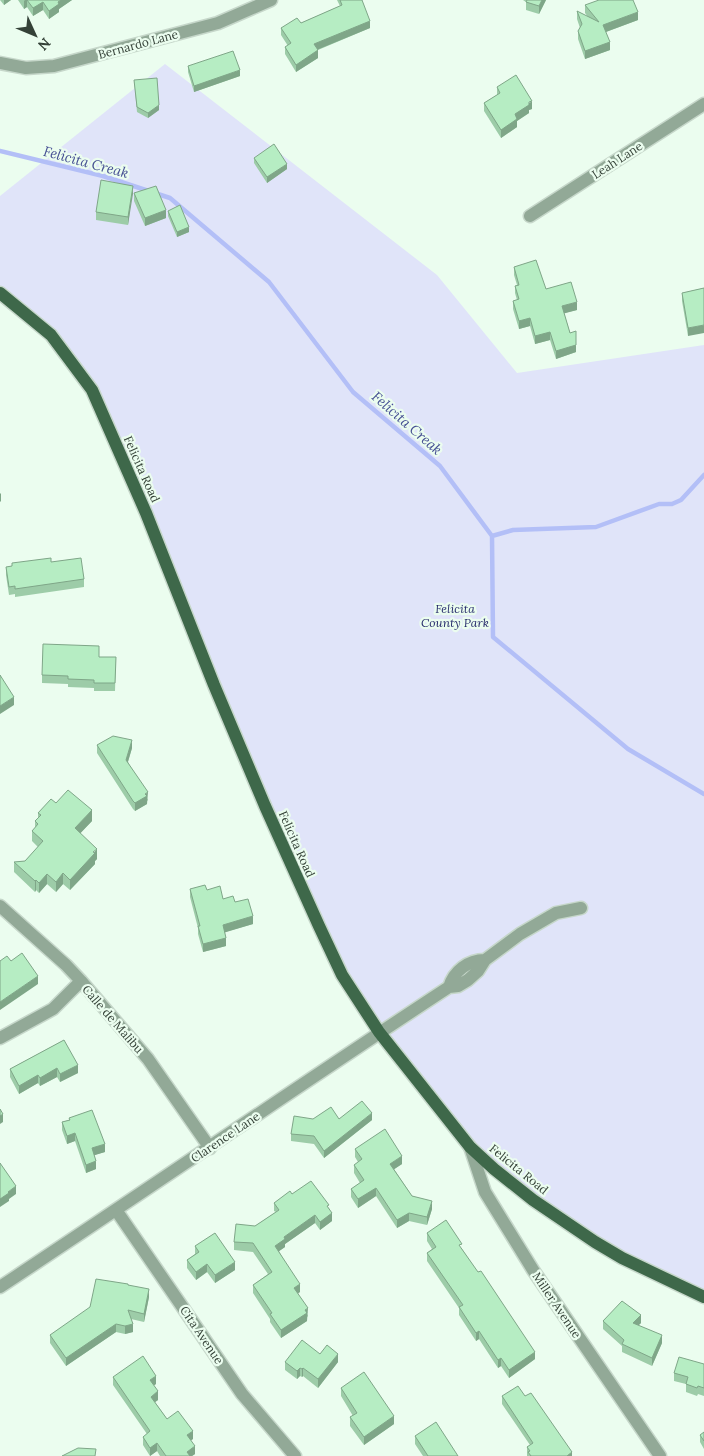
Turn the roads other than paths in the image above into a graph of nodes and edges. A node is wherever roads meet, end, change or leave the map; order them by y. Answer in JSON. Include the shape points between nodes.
{"nodes":[{"id":1,"x":271,"y":0,"type":"edge"},
{"id":2,"x":0,"y":63,"type":"edge"},
{"id":3,"x":704,"y":104,"type":"edge"},
{"id":4,"x":530,"y":216,"type":"dead end"},
{"id":5,"x":0,"y":293,"type":"edge"},
{"id":6,"x":0,"y":906,"type":"edge"},
{"id":7,"x":581,"y":908,"type":"dead end"},
{"id":8,"x":81,"y":982,"type":"junction"},
{"id":9,"x":379,"y":1032,"type":"junction"},
{"id":10,"x":0,"y":1038,"type":"edge"},
{"id":11,"x":470,"y":1146,"type":"junction"},
{"id":12,"x":210,"y":1148,"type":"junction"},
{"id":13,"x":116,"y":1210,"type":"junction"},
{"id":14,"x":0,"y":1287,"type":"edge"},
{"id":15,"x":704,"y":1298,"type":"edge"},
{"id":16,"x":295,"y":1456,"type":"edge"},
{"id":17,"x":660,"y":1456,"type":"edge"}],
"edges":[{"from":1,"to":2,"type":"street","name":"Bernardo Lane","via":[[218,23],[54,66],[26,68]]},
{"from":3,"to":4,"type":"street","name":"Leah Lane"},
{"from":5,"to":9,"type":"main road","name":"Felicita Road","via":[[52,335],[92,390],[146,513],[265,806],[342,975]]},
{"from":6,"to":8,"type":"street","name":"Calle de Malibu"},
{"from":7,"to":9,"type":"street","name":"Clarence Lane","via":[[556,913],[520,934],[485,960],[468,980],[449,987]]},
{"from":8,"to":10,"type":"street","via":[[53,1008]]},
{"from":8,"to":12,"type":"street","name":"Calle de Malibu","via":[[148,1059]]},
{"from":9,"to":11,"type":"main road","name":"Felicita Road"},
{"from":9,"to":12,"type":"street","name":"Clarence Lane"},
{"from":11,"to":15,"type":"main road","name":"Felicita Road","via":[[533,1200],[586,1237]]},
{"from":11,"to":17,"type":"street","name":"Miller Avenue","via":[[485,1192],[533,1270]]},
{"from":12,"to":13,"type":"street","name":"Clarence Lane"},
{"from":13,"to":14,"type":"street","name":"Clarence Lane"},
{"from":13,"to":16,"type":"street","name":"Cita Avenue","via":[[242,1394]]}]}
